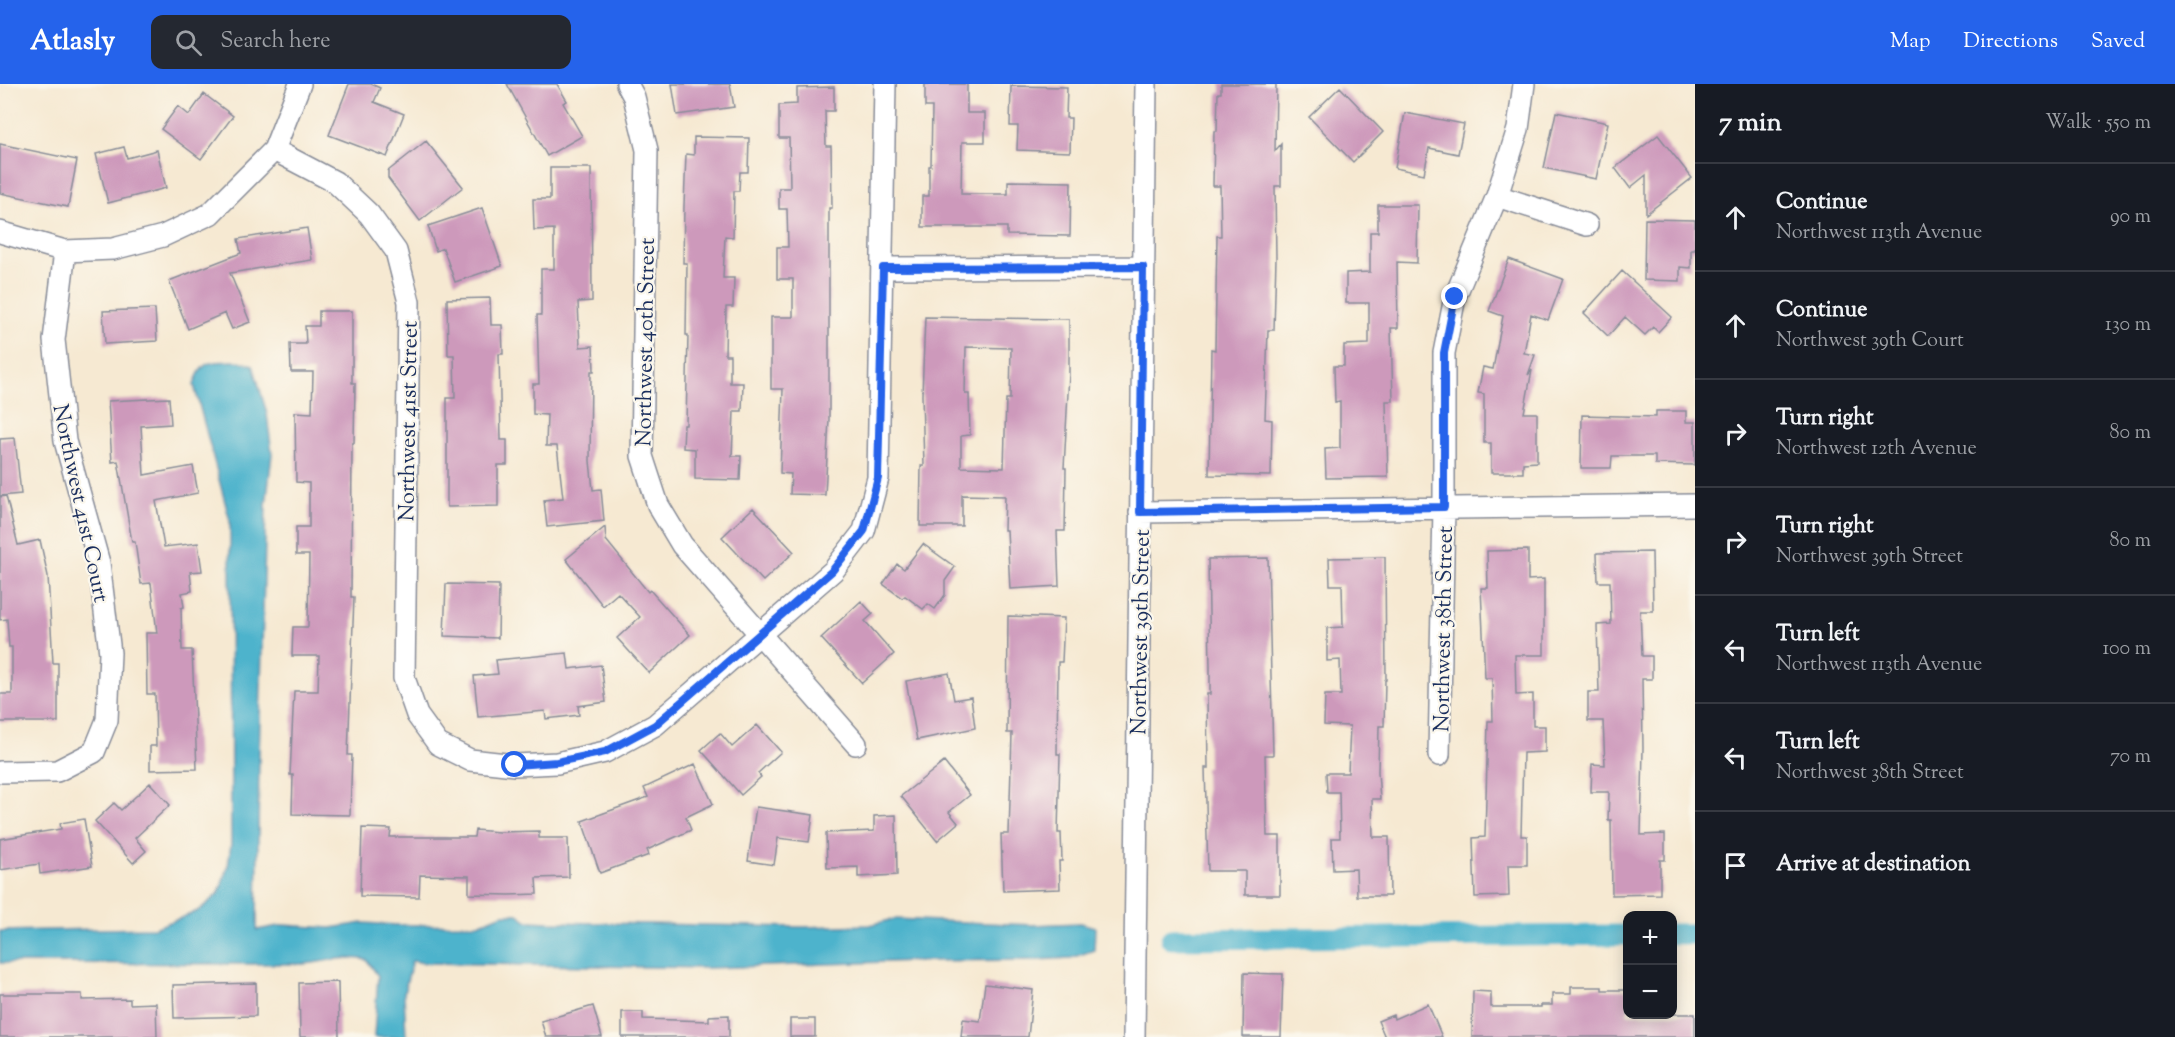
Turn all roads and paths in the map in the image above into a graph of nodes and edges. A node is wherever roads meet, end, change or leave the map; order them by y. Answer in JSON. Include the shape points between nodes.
{"nodes":[{"id":1,"x":300,"y":84,"type":"edge"},
{"id":2,"x":627,"y":84,"type":"edge"},
{"id":3,"x":885,"y":84,"type":"edge"},
{"id":4,"x":1146,"y":84,"type":"edge"},
{"id":5,"x":1524,"y":84,"type":"edge"},
{"id":6,"x":274,"y":150,"type":"junction"},
{"id":7,"x":1497,"y":196,"type":"junction"},
{"id":8,"x":1587,"y":225,"type":"dead end"},
{"id":9,"x":0,"y":232,"type":"edge"},
{"id":10,"x":65,"y":251,"type":"junction"},
{"id":11,"x":1143,"y":267,"type":"junction"},
{"id":12,"x":883,"y":268,"type":"junction"},
{"id":13,"x":1695,"y":505,"type":"edge"},
{"id":14,"x":1444,"y":507,"type":"junction"},
{"id":15,"x":1140,"y":512,"type":"junction"},
{"id":16,"x":761,"y":635,"type":"junction"},
{"id":17,"x":856,"y":744,"type":"dead end"},
{"id":18,"x":1439,"y":755,"type":"dead end"},
{"id":19,"x":0,"y":772,"type":"edge"},
{"id":20,"x":1134,"y":1037,"type":"edge"}],
"edges":[{"from":1,"to":6,"type":"street"},
{"from":2,"to":16,"type":"street","name":"Northwest 40th Street","via":[[647,150],[642,456],[658,504],[682,544]]},
{"from":3,"to":12,"type":"street"},
{"from":4,"to":11,"type":"street","name":"Northwest 39th Street"},
{"from":5,"to":7,"type":"street","name":"Northwest 38th Street","via":[[1518,129]]},
{"from":6,"to":10,"type":"street","via":[[210,214],[163,236],[113,249]]},
{"from":6,"to":16,"type":"street","name":"Northwest 41st Street","via":[[335,182],[369,214],[396,251],[409,302],[404,678],[417,715],[438,744],[470,760],[515,765],[557,762],[605,752],[655,725]]},
{"from":7,"to":8,"type":"street"},
{"from":7,"to":14,"type":"street","name":"Northwest 38th Street","via":[[1455,297],[1444,353]]},
{"from":9,"to":10,"type":"street"},
{"from":10,"to":19,"type":"street","name":"Northwest 41st Court","via":[[54,339],[65,441],[99,563],[110,653],[107,720],[94,752],[57,771]]},
{"from":11,"to":12,"type":"street"},
{"from":11,"to":15,"type":"street","name":"Northwest 39th Street"},
{"from":12,"to":16,"type":"street","via":[[878,478],[864,531],[832,571]]},
{"from":13,"to":14,"type":"street"},
{"from":14,"to":15,"type":"street"},
{"from":14,"to":18,"type":"street","name":"Northwest 38th Street"},
{"from":15,"to":20,"type":"street","name":"Northwest 39th Street"},
{"from":16,"to":17,"type":"street","name":"Northwest 40th Street"}]}
